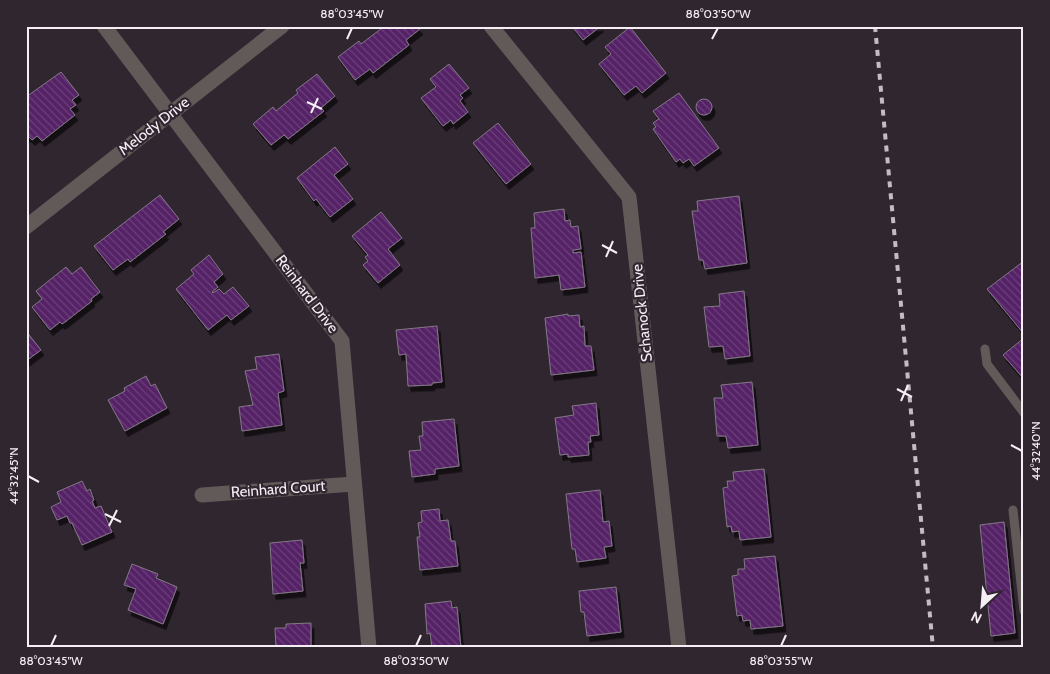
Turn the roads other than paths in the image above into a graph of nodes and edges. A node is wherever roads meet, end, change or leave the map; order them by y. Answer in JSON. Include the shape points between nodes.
{"nodes":[{"id":1,"x":104,"y":26,"type":"edge"},
{"id":2,"x":282,"y":26,"type":"edge"},
{"id":3,"x":491,"y":26,"type":"edge"},
{"id":4,"x":170,"y":113,"type":"junction"},
{"id":5,"x":26,"y":227,"type":"edge"},
{"id":6,"x":985,"y":349,"type":"dead end"},
{"id":7,"x":1024,"y":413,"type":"edge"},
{"id":8,"x":354,"y":484,"type":"junction"},
{"id":9,"x":202,"y":495,"type":"dead end"},
{"id":10,"x":1013,"y":510,"type":"dead end"},
{"id":11,"x":1024,"y":611,"type":"edge"},
{"id":12,"x":369,"y":648,"type":"edge"},
{"id":13,"x":679,"y":648,"type":"edge"}],
"edges":[{"from":1,"to":4,"type":"street","name":"Reinhard Drive"},
{"from":2,"to":4,"type":"street","name":"Melody Drive"},
{"from":3,"to":13,"type":"street","name":"Schanock Drive","via":[[629,197]]},
{"from":4,"to":5,"type":"street","name":"Melody Drive"},
{"from":4,"to":8,"type":"street","name":"Reinhard Drive","via":[[342,341]]},
{"from":6,"to":7,"type":"lane","via":[[987,364]]},
{"from":8,"to":9,"type":"street","name":"Reinhard Court"},
{"from":8,"to":12,"type":"street","name":"Reinhard Drive"},
{"from":10,"to":11,"type":"lane"}]}
